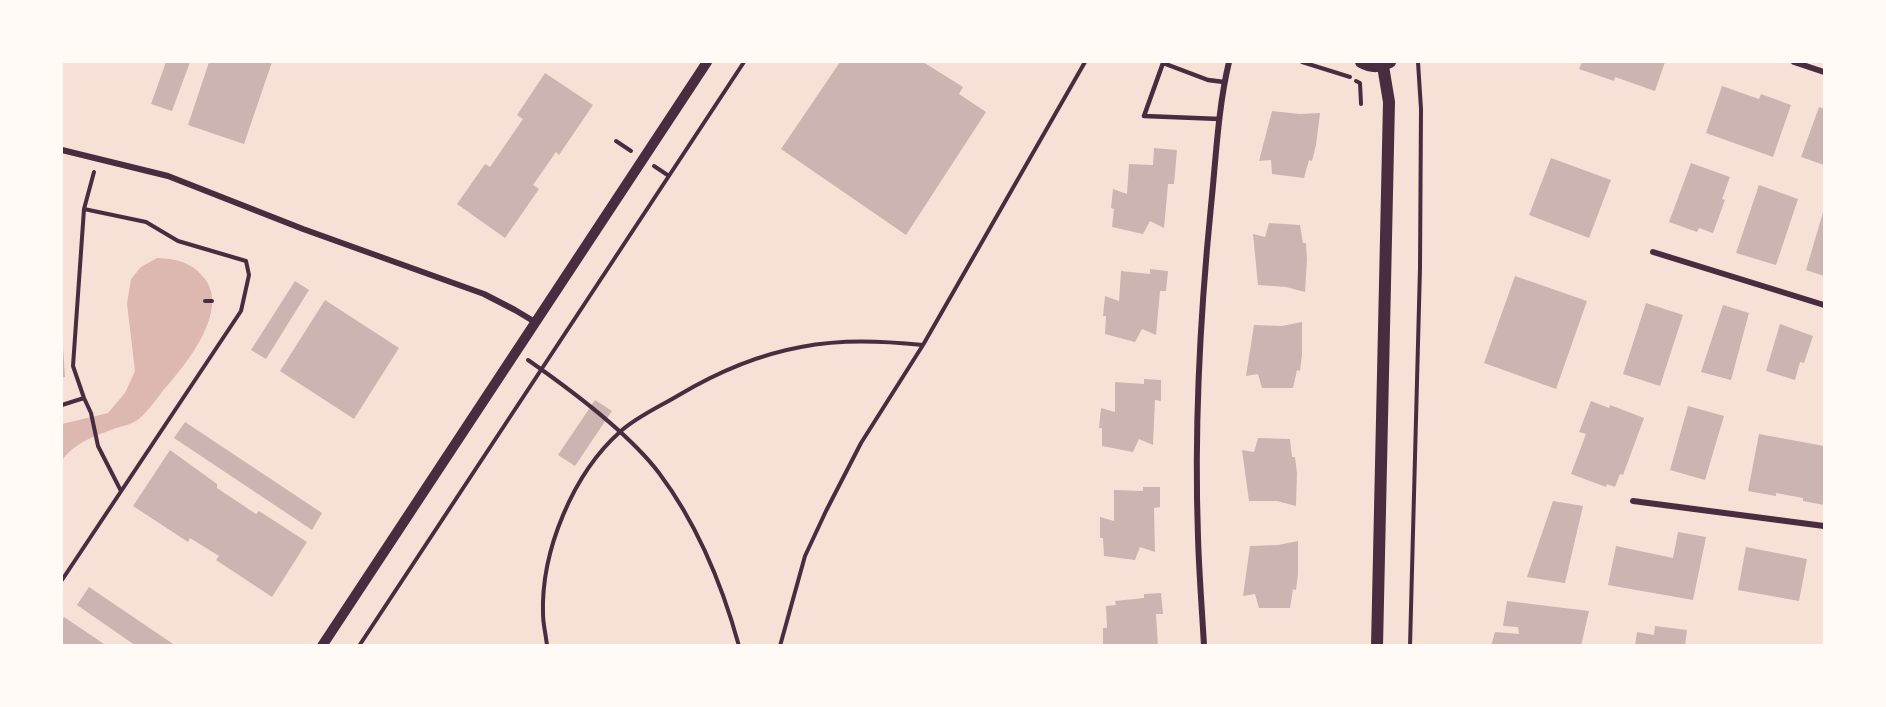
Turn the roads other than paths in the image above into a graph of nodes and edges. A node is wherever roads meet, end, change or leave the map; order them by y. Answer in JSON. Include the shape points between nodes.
{"nodes":[{"id":1,"x":707,"y":62,"type":"edge"},
{"id":2,"x":1229,"y":62,"type":"edge"},
{"id":3,"x":1361,"y":62,"type":"edge"},
{"id":4,"x":1794,"y":62,"type":"edge"},
{"id":5,"x":1386,"y":64,"type":"edge"},
{"id":6,"x":1808,"y":64,"type":"edge"},
{"id":7,"x":1824,"y":72,"type":"edge"},
{"id":8,"x":1224,"y":82,"type":"junction"},
{"id":9,"x":1220,"y":119,"type":"junction"},
{"id":10,"x":62,"y":150,"type":"edge"},
{"id":11,"x":1653,"y":252,"type":"dead end"},
{"id":12,"x":1824,"y":305,"type":"edge"},
{"id":13,"x":535,"y":322,"type":"junction"},
{"id":14,"x":1633,"y":501,"type":"dead end"},
{"id":15,"x":1824,"y":526,"type":"edge"},
{"id":16,"x":322,"y":645,"type":"edge"},
{"id":17,"x":1204,"y":645,"type":"edge"},
{"id":18,"x":1377,"y":645,"type":"edge"}],
"edges":[{"from":1,"to":13,"type":"street"},
{"from":2,"to":8,"type":"street"},
{"from":3,"to":5,"type":"main road"},
{"from":4,"to":6,"type":"street"},
{"from":5,"to":18,"type":"main road","via":[[1389,102]]},
{"from":6,"to":7,"type":"street"},
{"from":8,"to":9,"type":"street"},
{"from":8,"to":9,"type":"lane","via":[[1163,63],[1144,116]]},
{"from":9,"to":17,"type":"street","via":[[1203,288],[1198,394],[1198,536]]},
{"from":10,"to":13,"type":"street","via":[[168,176],[484,294]]},
{"from":11,"to":12,"type":"street"},
{"from":13,"to":16,"type":"street"},
{"from":14,"to":15,"type":"street"}]}
